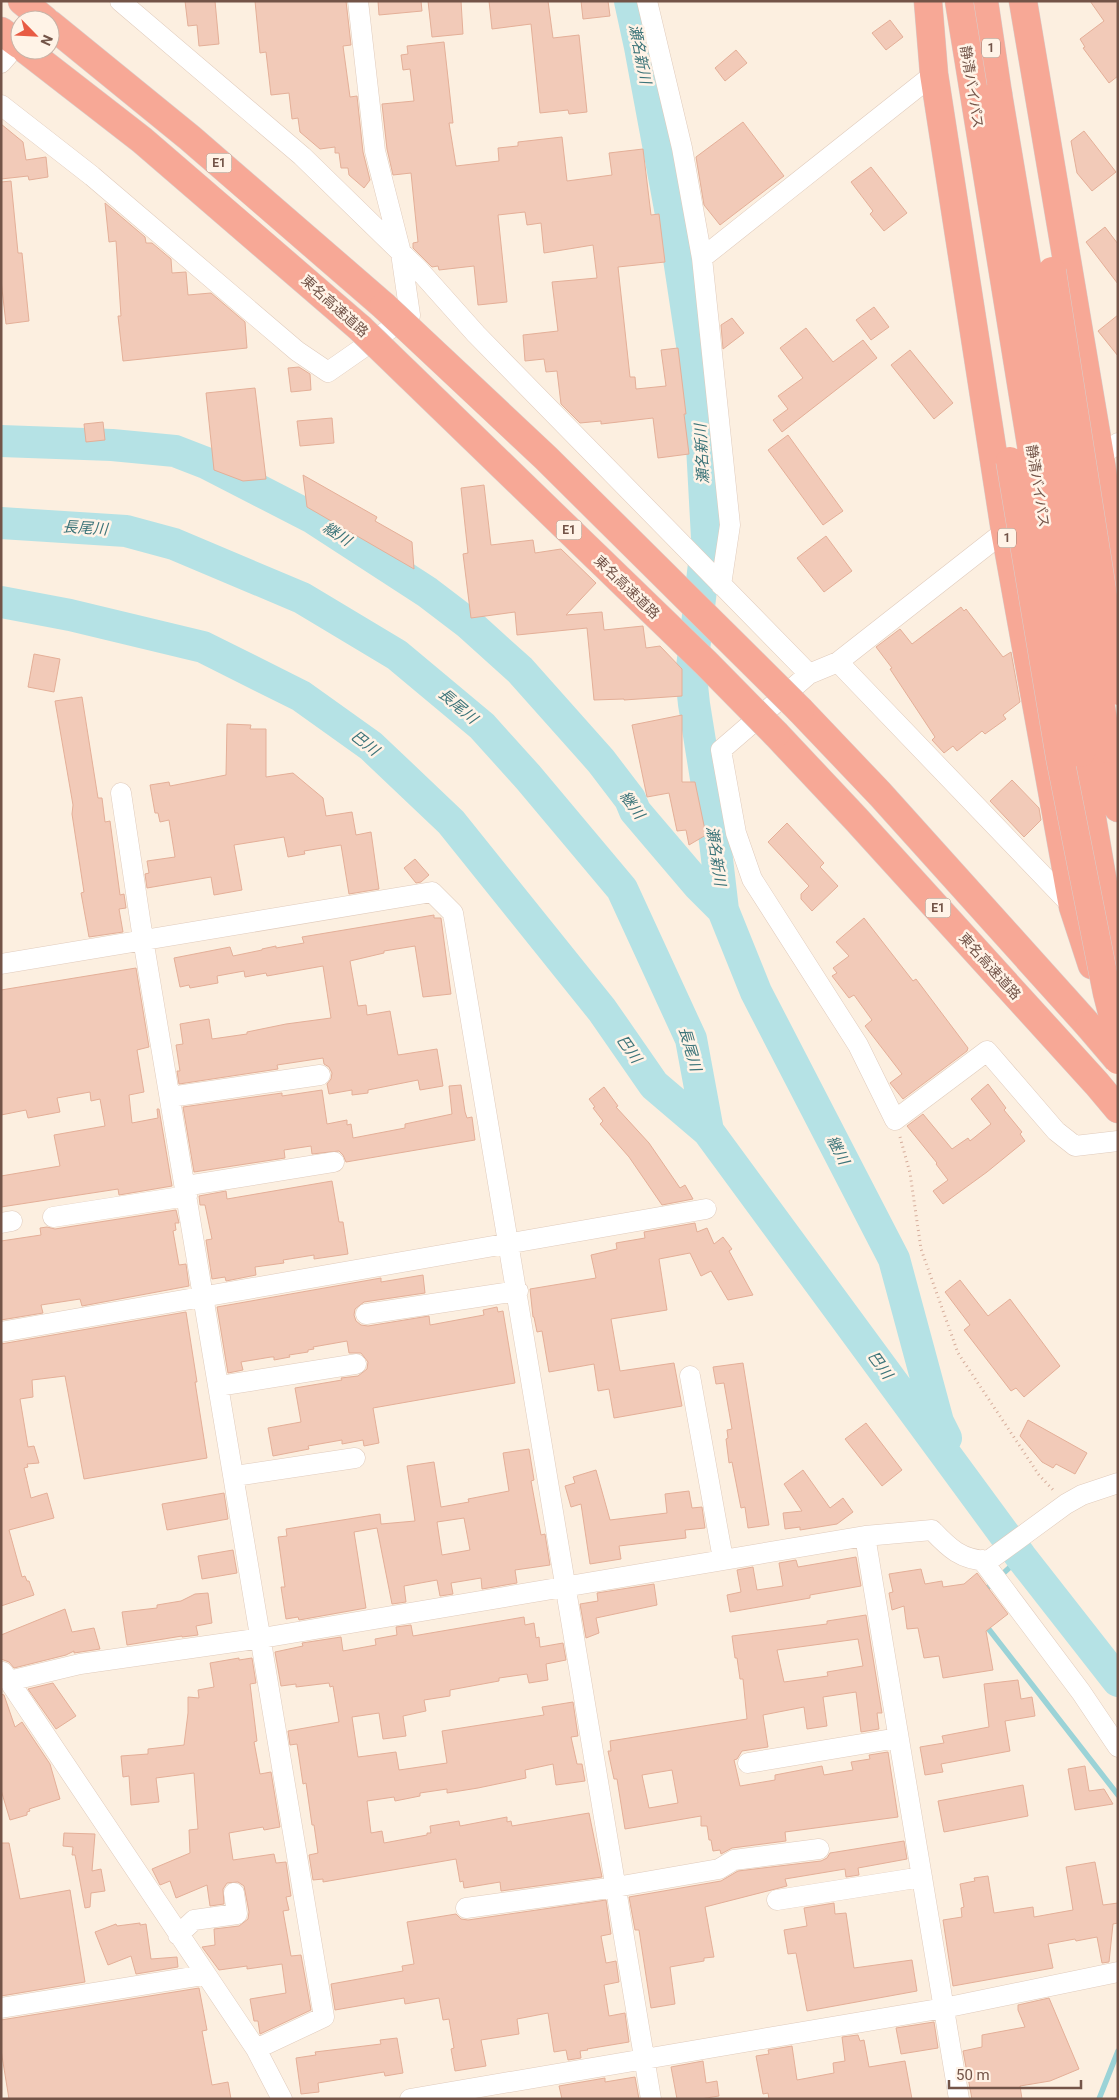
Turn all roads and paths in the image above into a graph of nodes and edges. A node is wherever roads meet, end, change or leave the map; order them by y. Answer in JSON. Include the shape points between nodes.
{"nodes":[{"id":1,"x":22,"y":1,"type":"edge"},
{"id":2,"x":120,"y":1,"type":"edge"},
{"id":3,"x":358,"y":1,"type":"edge"},
{"id":4,"x":646,"y":1,"type":"edge"},
{"id":5,"x":928,"y":1,"type":"edge"},
{"id":6,"x":938,"y":1,"type":"edge"},
{"id":7,"x":959,"y":1,"type":"edge"},
{"id":8,"x":984,"y":1,"type":"edge"},
{"id":9,"x":1010,"y":1,"type":"edge"},
{"id":10,"x":1023,"y":1,"type":"edge"},
{"id":11,"x":33,"y":10,"type":"edge"},
{"id":12,"x":60,"y":32,"type":"edge"},
{"id":13,"x":27,"y":60,"type":"edge"},
{"id":14,"x":934,"y":74,"type":"junction"},
{"id":15,"x":1,"y":105,"type":"edge"},
{"id":16,"x":401,"y":253,"type":"junction"},
{"id":17,"x":702,"y":258,"type":"junction"},
{"id":18,"x":1109,"y":450,"type":"edge"},
{"id":19,"x":1005,"y":531,"type":"junction"},
{"id":20,"x":1118,"y":580,"type":"edge"},
{"id":21,"x":721,"y":585,"type":"junction"},
{"id":22,"x":838,"y":662,"type":"junction"},
{"id":23,"x":809,"y":674,"type":"junction"},
{"id":24,"x":1118,"y":691,"type":"edge"},
{"id":25,"x":121,"y":793,"type":"dead end"},
{"id":26,"x":1118,"y":808,"type":"edge"},
{"id":27,"x":1073,"y":907,"type":"junction"},
{"id":28,"x":144,"y":939,"type":"junction"},
{"id":29,"x":1,"y":964,"type":"edge"},
{"id":30,"x":1118,"y":971,"type":"edge"},
{"id":31,"x":1109,"y":1027,"type":"edge"},
{"id":32,"x":1118,"y":1060,"type":"edge"},
{"id":33,"x":320,"y":1075,"type":"dead end"},
{"id":34,"x":1108,"y":1076,"type":"edge"},
{"id":35,"x":170,"y":1097,"type":"junction"},
{"id":36,"x":1118,"y":1109,"type":"edge"},
{"id":37,"x":895,"y":1120,"type":"junction"},
{"id":38,"x":1118,"y":1141,"type":"edge"},
{"id":39,"x":334,"y":1162,"type":"dead end"},
{"id":40,"x":186,"y":1191,"type":"junction"},
{"id":41,"x":706,"y":1208,"type":"dead end"},
{"id":42,"x":53,"y":1217,"type":"dead end"},
{"id":43,"x":510,"y":1244,"type":"junction"},
{"id":44,"x":518,"y":1291,"type":"junction"},
{"id":45,"x":204,"y":1296,"type":"junction"},
{"id":46,"x":366,"y":1314,"type":"dead end"},
{"id":47,"x":1,"y":1332,"type":"edge"},
{"id":48,"x":356,"y":1364,"type":"dead end"},
{"id":49,"x":690,"y":1376,"type":"dead end"},
{"id":50,"x":219,"y":1386,"type":"junction"},
{"id":51,"x":355,"y":1458,"type":"dead end"},
{"id":52,"x":235,"y":1476,"type":"junction"},
{"id":53,"x":1118,"y":1483,"type":"edge"},
{"id":54,"x":1063,"y":1506,"type":"junction"},
{"id":55,"x":865,"y":1536,"type":"junction"},
{"id":56,"x":723,"y":1560,"type":"junction"},
{"id":57,"x":985,"y":1560,"type":"junction"},
{"id":58,"x":566,"y":1585,"type":"junction"},
{"id":59,"x":262,"y":1638,"type":"junction"},
{"id":60,"x":4,"y":1675,"type":"edge"},
{"id":61,"x":898,"y":1738,"type":"junction"},
{"id":62,"x":1118,"y":1748,"type":"edge"},
{"id":63,"x":748,"y":1763,"type":"dead end"},
{"id":64,"x":819,"y":1849,"type":"dead end"},
{"id":65,"x":922,"y":1877,"type":"junction"},
{"id":66,"x":616,"y":1887,"type":"junction"},
{"id":67,"x":234,"y":1893,"type":"dead end"},
{"id":68,"x":777,"y":1900,"type":"dead end"},
{"id":69,"x":466,"y":1908,"type":"dead end"},
{"id":70,"x":178,"y":1935,"type":"junction"},
{"id":71,"x":1118,"y":1972,"type":"edge"},
{"id":72,"x":204,"y":1975,"type":"junction"},
{"id":73,"x":1,"y":2008,"type":"edge"},
{"id":74,"x":944,"y":2008,"type":"junction"},
{"id":75,"x":256,"y":2049,"type":"junction"},
{"id":76,"x":645,"y":2060,"type":"junction"},
{"id":77,"x":282,"y":2099,"type":"edge"},
{"id":78,"x":410,"y":2099,"type":"edge"},
{"id":79,"x":651,"y":2099,"type":"edge"},
{"id":80,"x":960,"y":2099,"type":"edge"}],
"edges":[{"from":1,"to":11,"type":"highway"},
{"from":2,"to":16,"type":"street","via":[[302,156]]},
{"from":3,"to":16,"type":"street","via":[[375,151]]},
{"from":4,"to":17,"type":"street","via":[[682,148]]},
{"from":5,"to":14,"type":"highway","number":"1"},
{"from":6,"to":31,"type":"highway","number":"1","bridge":true,"via":[[1010,461],[1060,758],[1107,992]]},
{"from":7,"to":30,"type":"highway","name":"静清バイパス","number":"1","bridge":true},
{"from":8,"to":26,"type":"highway","name":"静清バイパス","number":"1","bridge":true},
{"from":9,"to":24,"type":"highway","bridge":true},
{"from":10,"to":18,"type":"highway"},
{"from":12,"to":31,"type":"highway","number":"E1","bridge":true,"via":[[190,138],[384,306],[546,458],[800,710]]},
{"from":13,"to":34,"type":"highway","name":"東名高速道路","number":"E1","bridge":true,"via":[[142,140],[360,328],[706,663]]},
{"from":14,"to":17,"type":"street"},
{"from":14,"to":19,"type":"highway","number":"1"},
{"from":15,"to":16,"type":"street","via":[[92,176],[297,351],[328,372],[410,315]]},
{"from":16,"to":21,"type":"street"},
{"from":17,"to":21,"type":"street","via":[[730,525]]},
{"from":18,"to":19,"type":"street"},
{"from":18,"to":20,"type":"highway"},
{"from":19,"to":22,"type":"street"},
{"from":19,"to":27,"type":"highway","number":"1"},
{"from":21,"to":23,"type":"street"},
{"from":22,"to":23,"type":"street"},
{"from":22,"to":27,"type":"street"},
{"from":23,"to":37,"type":"street","via":[[720,750],[736,833],[752,879],[858,1045]]},
{"from":25,"to":28,"type":"street"},
{"from":27,"to":31,"type":"highway","number":"1"},
{"from":28,"to":29,"type":"street"},
{"from":28,"to":35,"type":"street"},
{"from":28,"to":43,"type":"street","via":[[432,892],[453,913]]},
{"from":31,"to":32,"type":"highway","number":"E1","bridge":true},
{"from":31,"to":34,"type":"highway","number":"1"},
{"from":33,"to":35,"type":"street"},
{"from":34,"to":36,"type":"highway","name":"東名高速道路","number":"E1"},
{"from":35,"to":40,"type":"street"},
{"from":37,"to":38,"type":"street","via":[[987,1051],[1056,1130],[1075,1146]]},
{"from":37,"to":54,"type":"path","via":[[910,1173],[921,1249],[958,1353]]},
{"from":39,"to":40,"type":"street"},
{"from":40,"to":42,"type":"street"},
{"from":40,"to":45,"type":"street"},
{"from":41,"to":43,"type":"street"},
{"from":43,"to":44,"type":"street"},
{"from":43,"to":45,"type":"street"},
{"from":44,"to":46,"type":"street"},
{"from":44,"to":58,"type":"street"},
{"from":45,"to":47,"type":"street"},
{"from":45,"to":50,"type":"street"},
{"from":48,"to":50,"type":"street"},
{"from":49,"to":56,"type":"street"},
{"from":50,"to":52,"type":"street"},
{"from":51,"to":52,"type":"street"},
{"from":52,"to":59,"type":"street"},
{"from":53,"to":54,"type":"street","via":[[1082,1495]]},
{"from":54,"to":57,"type":"street"},
{"from":55,"to":56,"type":"street"},
{"from":55,"to":57,"type":"street","via":[[932,1530],[951,1550],[975,1560]]},
{"from":55,"to":61,"type":"street"},
{"from":56,"to":58,"type":"street"},
{"from":57,"to":62,"type":"street"},
{"from":58,"to":59,"type":"street"},
{"from":58,"to":66,"type":"street"},
{"from":59,"to":60,"type":"street"},
{"from":59,"to":75,"type":"street","via":[[324,2017]]},
{"from":60,"to":70,"type":"street"},
{"from":61,"to":63,"type":"street"},
{"from":61,"to":65,"type":"street"},
{"from":64,"to":66,"type":"street","via":[[734,1860],[719,1869]]},
{"from":65,"to":68,"type":"street"},
{"from":65,"to":74,"type":"street"},
{"from":66,"to":69,"type":"street"},
{"from":66,"to":76,"type":"street"},
{"from":67,"to":70,"type":"street","via":[[237,1914],[194,1920]]},
{"from":70,"to":72,"type":"street"},
{"from":71,"to":74,"type":"street"},
{"from":72,"to":73,"type":"street"},
{"from":72,"to":75,"type":"street"},
{"from":74,"to":76,"type":"street"},
{"from":74,"to":80,"type":"street"},
{"from":75,"to":77,"type":"street"},
{"from":76,"to":78,"type":"street"},
{"from":76,"to":79,"type":"street"}]}
